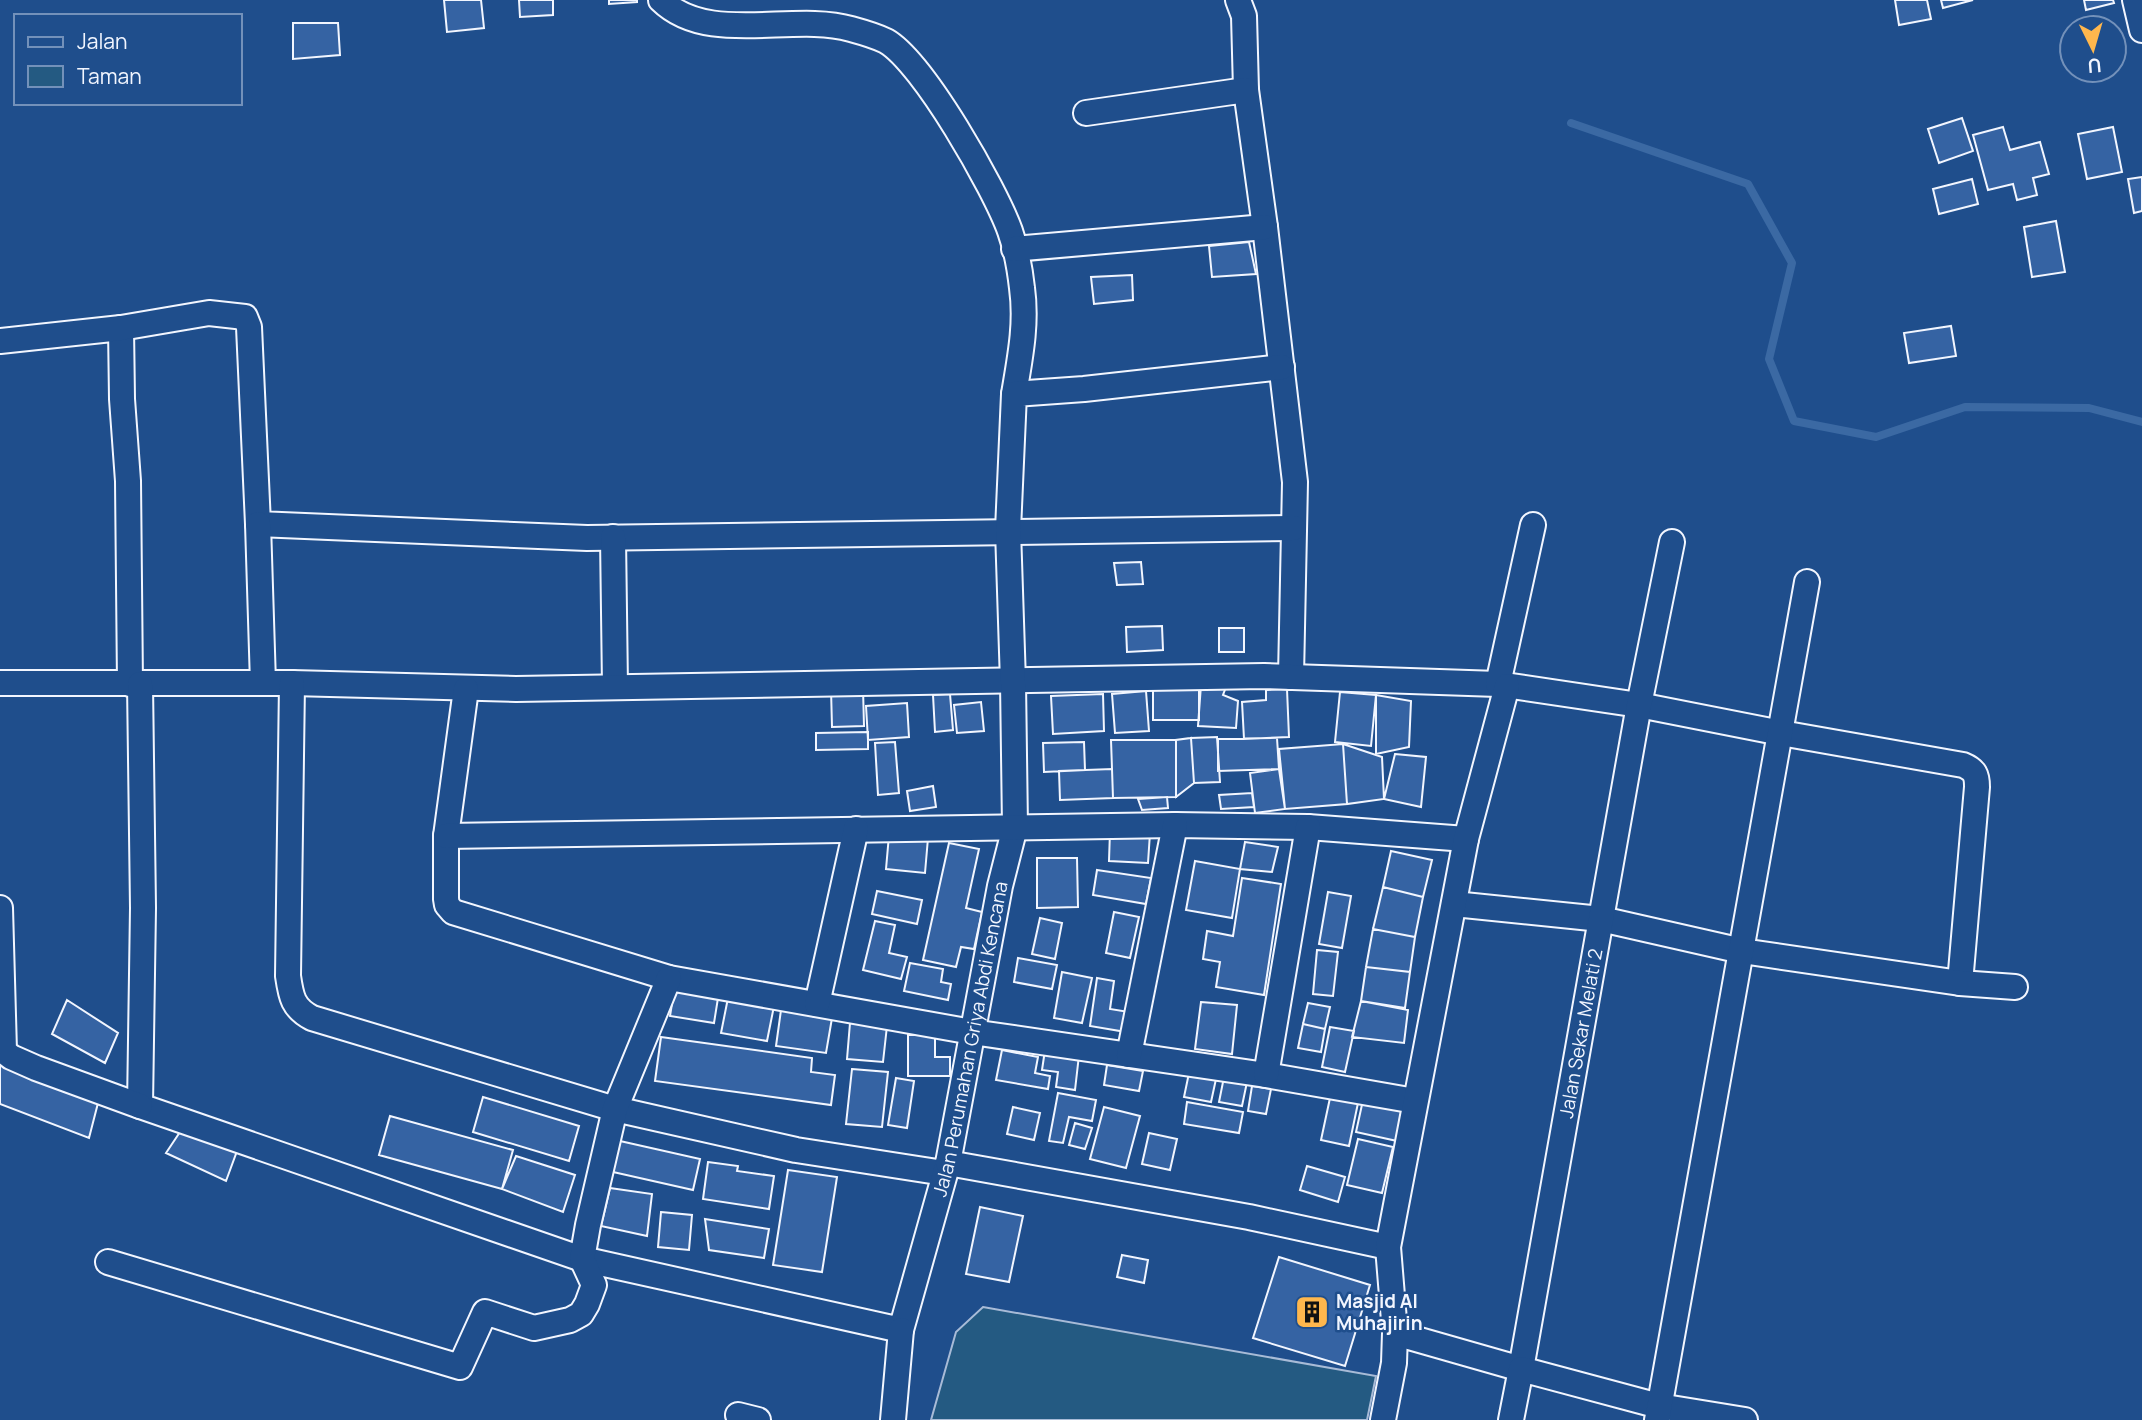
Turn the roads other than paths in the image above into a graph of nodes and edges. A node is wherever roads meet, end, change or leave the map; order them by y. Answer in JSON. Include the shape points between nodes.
{"nodes":[{"id":1,"x":661,"y":0,"type":"edge"},
{"id":2,"x":1238,"y":0,"type":"edge"},
{"id":3,"x":2135,"y":0,"type":"edge"},
{"id":4,"x":2142,"y":30,"type":"edge"},
{"id":5,"x":1246,"y":90,"type":"junction"},
{"id":6,"x":1086,"y":113,"type":"dead end"},
{"id":7,"x":1265,"y":227,"type":"junction"},
{"id":8,"x":1014,"y":249,"type":"junction"},
{"id":9,"x":121,"y":328,"type":"junction"},
{"id":10,"x":0,"y":341,"type":"edge"},
{"id":11,"x":1282,"y":367,"type":"junction"},
{"id":12,"x":1014,"y":394,"type":"junction"},
{"id":13,"x":258,"y":524,"type":"junction"},
{"id":14,"x":1534,"y":525,"type":"dead end"},
{"id":15,"x":1294,"y":528,"type":"junction"},
{"id":16,"x":1007,"y":530,"type":"junction"},
{"id":17,"x":613,"y":537,"type":"junction"},
{"id":18,"x":1672,"y":542,"type":"dead end"},
{"id":19,"x":1807,"y":582,"type":"dead end"},
{"id":20,"x":1292,"y":677,"type":"junction"},
{"id":21,"x":1013,"y":682,"type":"junction"},
{"id":22,"x":0,"y":683,"type":"edge"},
{"id":23,"x":263,"y":683,"type":"junction"},
{"id":24,"x":292,"y":683,"type":"junction"},
{"id":25,"x":135,"y":684,"type":"junction"},
{"id":26,"x":1503,"y":685,"type":"junction"},
{"id":27,"x":615,"y":687,"type":"junction"},
{"id":28,"x":466,"y":689,"type":"junction"},
{"id":29,"x":1639,"y":705,"type":"junction"},
{"id":30,"x":1781,"y":733,"type":"junction"},
{"id":31,"x":1175,"y":825,"type":"junction"},
{"id":32,"x":1014,"y":827,"type":"junction"},
{"id":33,"x":1308,"y":827,"type":"junction"},
{"id":34,"x":856,"y":829,"type":"junction"},
{"id":35,"x":446,"y":836,"type":"junction"},
{"id":36,"x":1466,"y":839,"type":"junction"},
{"id":37,"x":1454,"y":904,"type":"junction"},
{"id":38,"x":0,"y":908,"type":"edge"},
{"id":39,"x":1601,"y":919,"type":"junction"},
{"id":40,"x":1742,"y":951,"type":"junction"},
{"id":41,"x":669,"y":978,"type":"junction"},
{"id":42,"x":1960,"y":983,"type":"junction"},
{"id":43,"x":2015,"y":987,"type":"dead end"},
{"id":44,"x":817,"y":1004,"type":"junction"},
{"id":45,"x":972,"y":1032,"type":"junction"},
{"id":46,"x":1129,"y":1055,"type":"junction"},
{"id":47,"x":1266,"y":1075,"type":"junction"},
{"id":48,"x":1415,"y":1101,"type":"junction"},
{"id":49,"x":140,"y":1106,"type":"junction"},
{"id":50,"x":615,"y":1109,"type":"junction"},
{"id":51,"x":946,"y":1168,"type":"junction"},
{"id":52,"x":1388,"y":1247,"type":"junction"},
{"id":53,"x":582,"y":1259,"type":"junction"},
{"id":54,"x":108,"y":1262,"type":"dead end"},
{"id":55,"x":901,"y":1330,"type":"junction"},
{"id":56,"x":1395,"y":1333,"type":"junction"},
{"id":57,"x":1521,"y":1369,"type":"junction"},
{"id":58,"x":1658,"y":1413,"type":"edge"},
{"id":59,"x":1730,"y":1419,"type":"edge"},
{"id":60,"x":893,"y":1420,"type":"edge"},
{"id":61,"x":1383,"y":1420,"type":"edge"},
{"id":62,"x":1511,"y":1420,"type":"edge"}],
"edges":[{"from":1,"to":8,"type":"street","name":"Jalan Perumahan Griya Abdi Kencana","via":[[688,19],[724,24],[813,24],[848,28],[887,41],[914,65],[948,116],[993,192]]},
{"from":2,"to":5,"type":"street","via":[[1244,16]]},
{"from":3,"to":4,"type":"street"},
{"from":5,"to":6,"type":"street"},
{"from":5,"to":7,"type":"street"},
{"from":7,"to":8,"type":"street"},
{"from":7,"to":11,"type":"street"},
{"from":8,"to":12,"type":"street","name":"Jalan Perumahan Griya Abdi Kencana","via":[[1023,289],[1025,334]]},
{"from":9,"to":10,"type":"street"},
{"from":9,"to":13,"type":"street","via":[[209,313],[245,317]]},
{"from":9,"to":25,"type":"street"},
{"from":11,"to":12,"type":"street"},
{"from":11,"to":15,"type":"street","via":[[1295,482]]},
{"from":12,"to":16,"type":"street","name":"Jalan Perumahan Griya Abdi Kencana"},
{"from":13,"to":17,"type":"street"},
{"from":13,"to":23,"type":"street"},
{"from":14,"to":26,"type":"street"},
{"from":15,"to":16,"type":"street"},
{"from":15,"to":20,"type":"street"},
{"from":16,"to":17,"type":"street"},
{"from":16,"to":21,"type":"street","name":"Jalan Perumahan Griya Abdi Kencana"},
{"from":17,"to":27,"type":"street"},
{"from":18,"to":29,"type":"street","name":"Jalan Sekar Melati 2"},
{"from":19,"to":30,"type":"street"},
{"from":20,"to":21,"type":"street"},
{"from":20,"to":26,"type":"street"},
{"from":21,"to":27,"type":"street"},
{"from":21,"to":32,"type":"street","name":"Jalan Perumahan Griya Abdi Kencana"},
{"from":22,"to":25,"type":"street"},
{"from":23,"to":24,"type":"street"},
{"from":23,"to":25,"type":"street"},
{"from":24,"to":28,"type":"street"},
{"from":24,"to":50,"type":"street","via":[[288,976],[299,1011]]},
{"from":25,"to":49,"type":"street","via":[[143,908]]},
{"from":26,"to":29,"type":"street"},
{"from":26,"to":36,"type":"street"},
{"from":27,"to":28,"type":"street"},
{"from":28,"to":35,"type":"street"},
{"from":29,"to":30,"type":"street"},
{"from":29,"to":39,"type":"street","name":"Jalan Sekar Melati 2"},
{"from":30,"to":40,"type":"street"},
{"from":30,"to":42,"type":"street","via":[[1973,769],[1977,787]]},
{"from":31,"to":32,"type":"street"},
{"from":31,"to":33,"type":"street"},
{"from":31,"to":46,"type":"street"},
{"from":32,"to":34,"type":"street"},
{"from":32,"to":45,"type":"street","name":"Jalan Perumahan Griya Abdi Kencana"},
{"from":33,"to":36,"type":"street"},
{"from":33,"to":47,"type":"street"},
{"from":34,"to":35,"type":"street"},
{"from":34,"to":44,"type":"street"},
{"from":35,"to":41,"type":"street","via":[[446,899],[453,912]]},
{"from":36,"to":37,"type":"street"},
{"from":37,"to":39,"type":"street"},
{"from":37,"to":48,"type":"street"},
{"from":38,"to":49,"type":"street","via":[[4,1051],[36,1068]]},
{"from":39,"to":40,"type":"street"},
{"from":39,"to":57,"type":"street","name":"Jalan Sekar Melati 2"},
{"from":40,"to":42,"type":"street"},
{"from":40,"to":58,"type":"street"},
{"from":41,"to":44,"type":"street"},
{"from":41,"to":50,"type":"street"},
{"from":42,"to":43,"type":"street"},
{"from":44,"to":45,"type":"street"},
{"from":45,"to":46,"type":"street"},
{"from":45,"to":51,"type":"street","name":"Jalan Perumahan Griya Abdi Kencana"},
{"from":46,"to":47,"type":"street"},
{"from":47,"to":48,"type":"street"},
{"from":48,"to":52,"type":"street"},
{"from":49,"to":53,"type":"street"},
{"from":50,"to":51,"type":"street","via":[[796,1150]]},
{"from":50,"to":53,"type":"street"},
{"from":51,"to":52,"type":"street","via":[[1249,1217]]},
{"from":51,"to":55,"type":"street","name":"Jalan Perumahan Griya Abdi Kencana"},
{"from":52,"to":56,"type":"street"},
{"from":53,"to":54,"type":"street","via":[[594,1285],[580,1314],[534,1328],[485,1312],[460,1367]]},
{"from":53,"to":55,"type":"street"},
{"from":55,"to":60,"type":"street","name":"Jalan Perumahan Griya Abdi Kencana"},
{"from":56,"to":57,"type":"street"},
{"from":56,"to":61,"type":"street","via":[[1390,1395]]},
{"from":57,"to":58,"type":"street"},
{"from":57,"to":62,"type":"street","name":"Jalan Sekar Melati 2"},
{"from":58,"to":59,"type":"street"}]}
